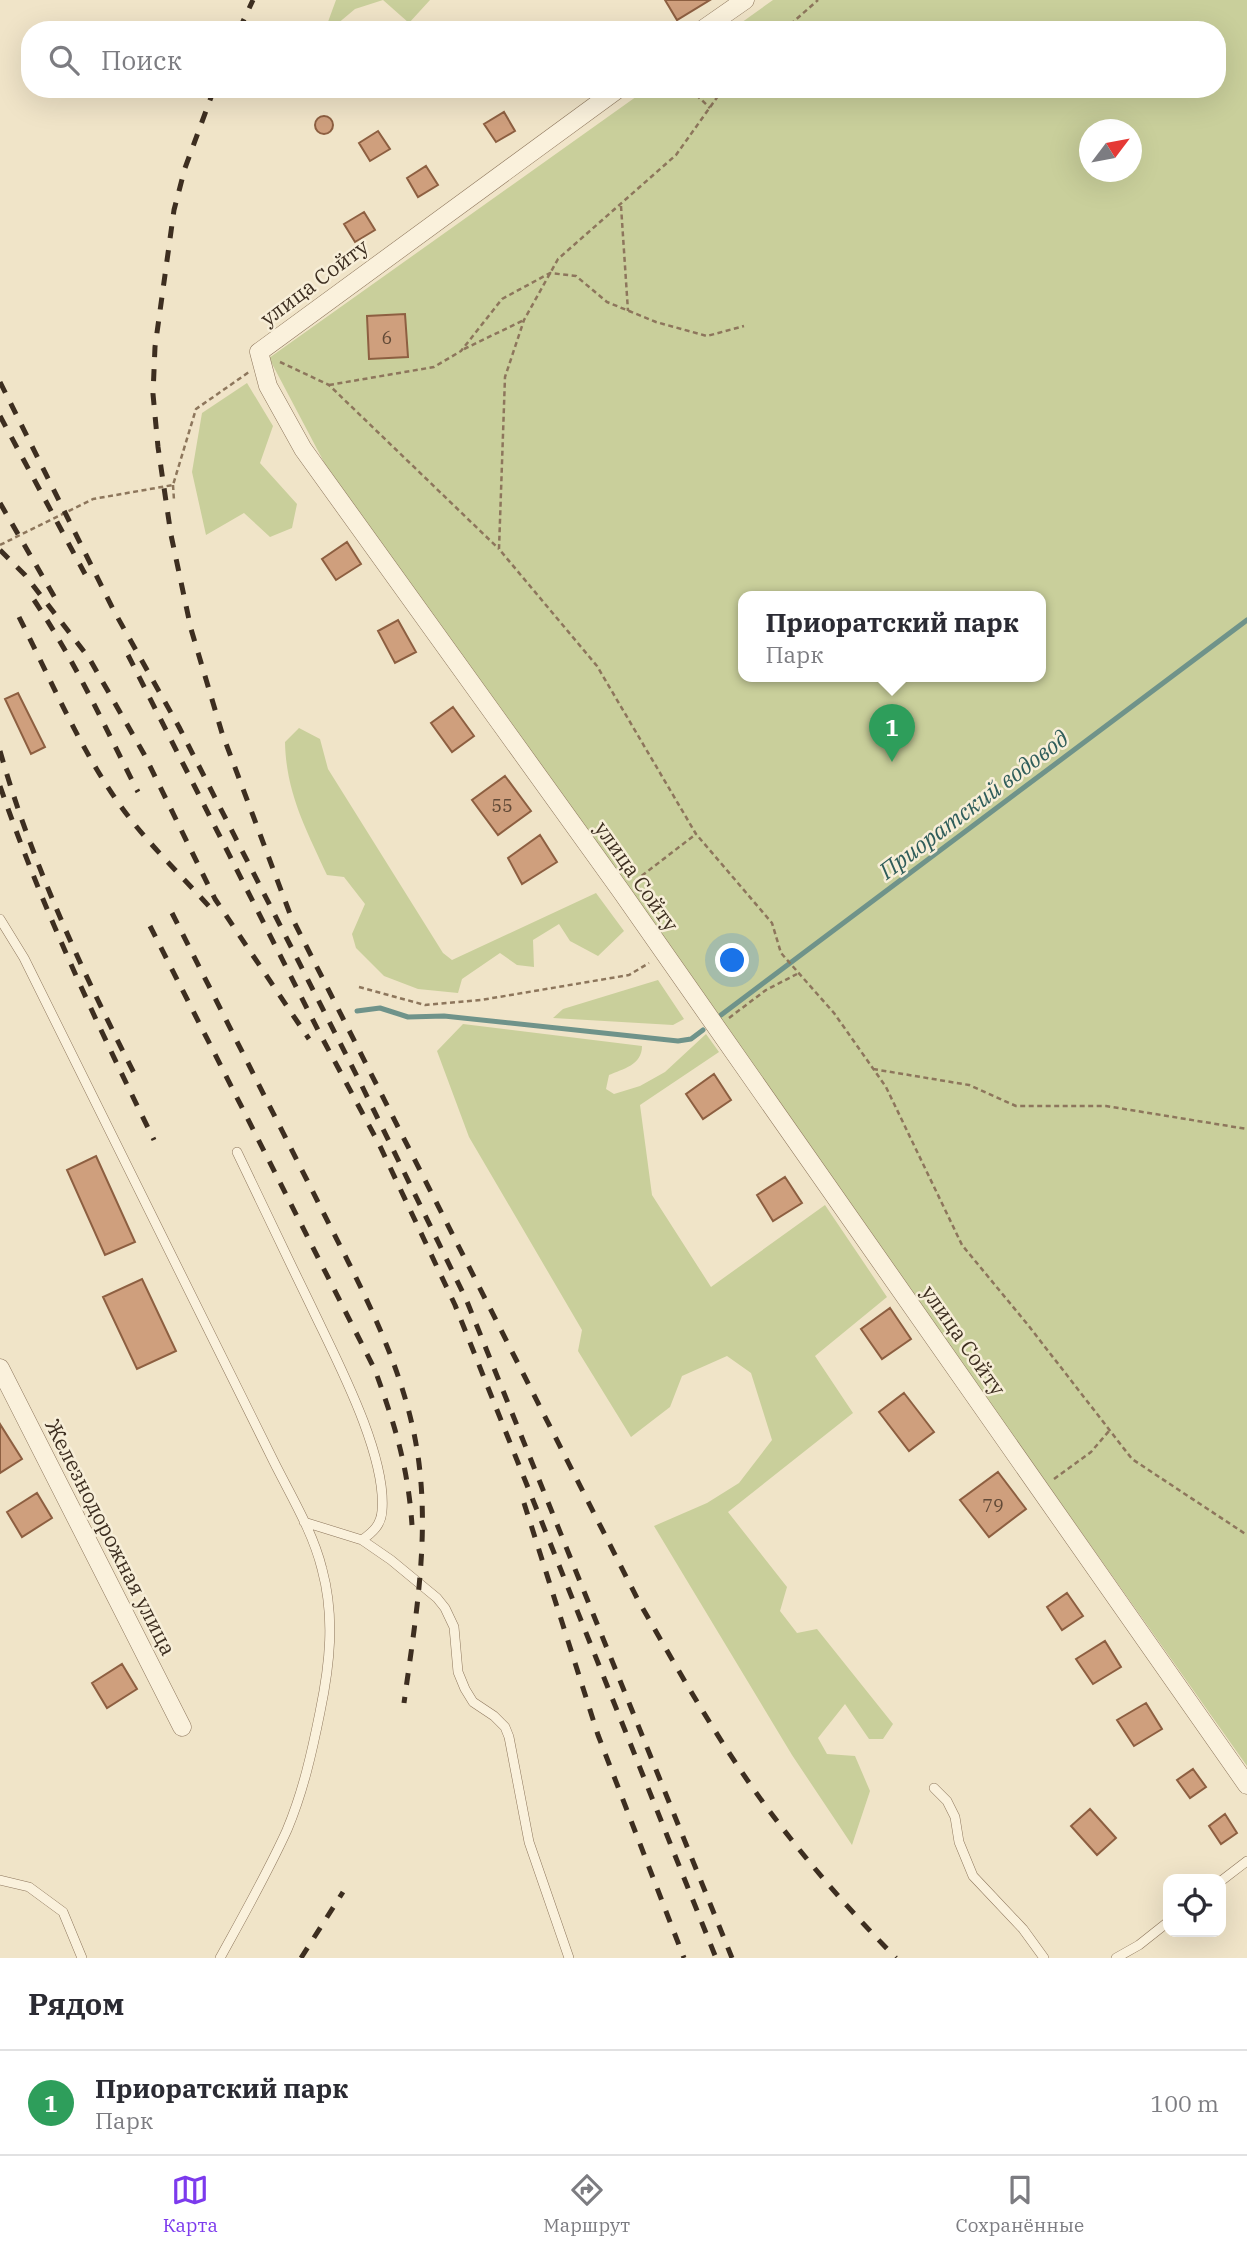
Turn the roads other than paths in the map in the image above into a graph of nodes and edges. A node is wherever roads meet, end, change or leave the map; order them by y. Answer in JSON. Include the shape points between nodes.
{"nodes":[{"id":1,"x":745,"y":0,"type":"edge"},
{"id":2,"x":715,"y":21,"type":"edge"},
{"id":3,"x":606,"y":98,"type":"edge"},
{"id":4,"x":0,"y":919,"type":"edge"},
{"id":5,"x":237,"y":1153,"type":"dead end"},
{"id":6,"x":0,"y":1368,"type":"edge"},
{"id":7,"x":6,"y":1394,"type":"edge"},
{"id":8,"x":304,"y":1522,"type":"junction"},
{"id":9,"x":362,"y":1540,"type":"junction"},
{"id":10,"x":182,"y":1727,"type":"dead end"},
{"id":11,"x":1247,"y":1785,"type":"edge"},
{"id":12,"x":934,"y":1788,"type":"dead end"},
{"id":13,"x":1247,"y":1861,"type":"edge"},
{"id":14,"x":1226,"y":1877,"type":"edge"},
{"id":15,"x":0,"y":1880,"type":"edge"},
{"id":16,"x":1163,"y":1926,"type":"edge"},
{"id":17,"x":82,"y":1958,"type":"edge"},
{"id":18,"x":220,"y":1958,"type":"edge"},
{"id":19,"x":569,"y":1958,"type":"edge"},
{"id":20,"x":1044,"y":1958,"type":"edge"},
{"id":21,"x":1116,"y":1958,"type":"edge"}],
"edges":[{"from":1,"to":2,"type":"street"},
{"from":3,"to":11,"type":"street","name":"улица Сойту","via":[[260,358],[268,386],[303,449],[621,891]]},
{"from":4,"to":8,"type":"lane","via":[[24,958]]},
{"from":5,"to":9,"type":"lane","via":[[342,1371],[377,1462],[382,1514],[377,1528]]},
{"from":6,"to":7,"type":"street","name":"Железнодорожная улица"},
{"from":7,"to":10,"type":"street","name":"Железнодорожная улица"},
{"from":8,"to":9,"type":"lane"},
{"from":8,"to":18,"type":"lane","via":[[322,1569],[331,1624],[327,1676],[310,1763],[288,1828]]},
{"from":9,"to":19,"type":"lane","via":[[445,1608],[454,1627],[458,1672],[465,1689],[473,1702],[505,1727],[529,1842]]},
{"from":12,"to":20,"type":"lane","via":[[955,1817],[959,1842],[974,1875]]},
{"from":13,"to":14,"type":"lane"},
{"from":15,"to":17,"type":"lane","via":[[29,1887],[63,1912]]},
{"from":16,"to":21,"type":"lane"}]}
